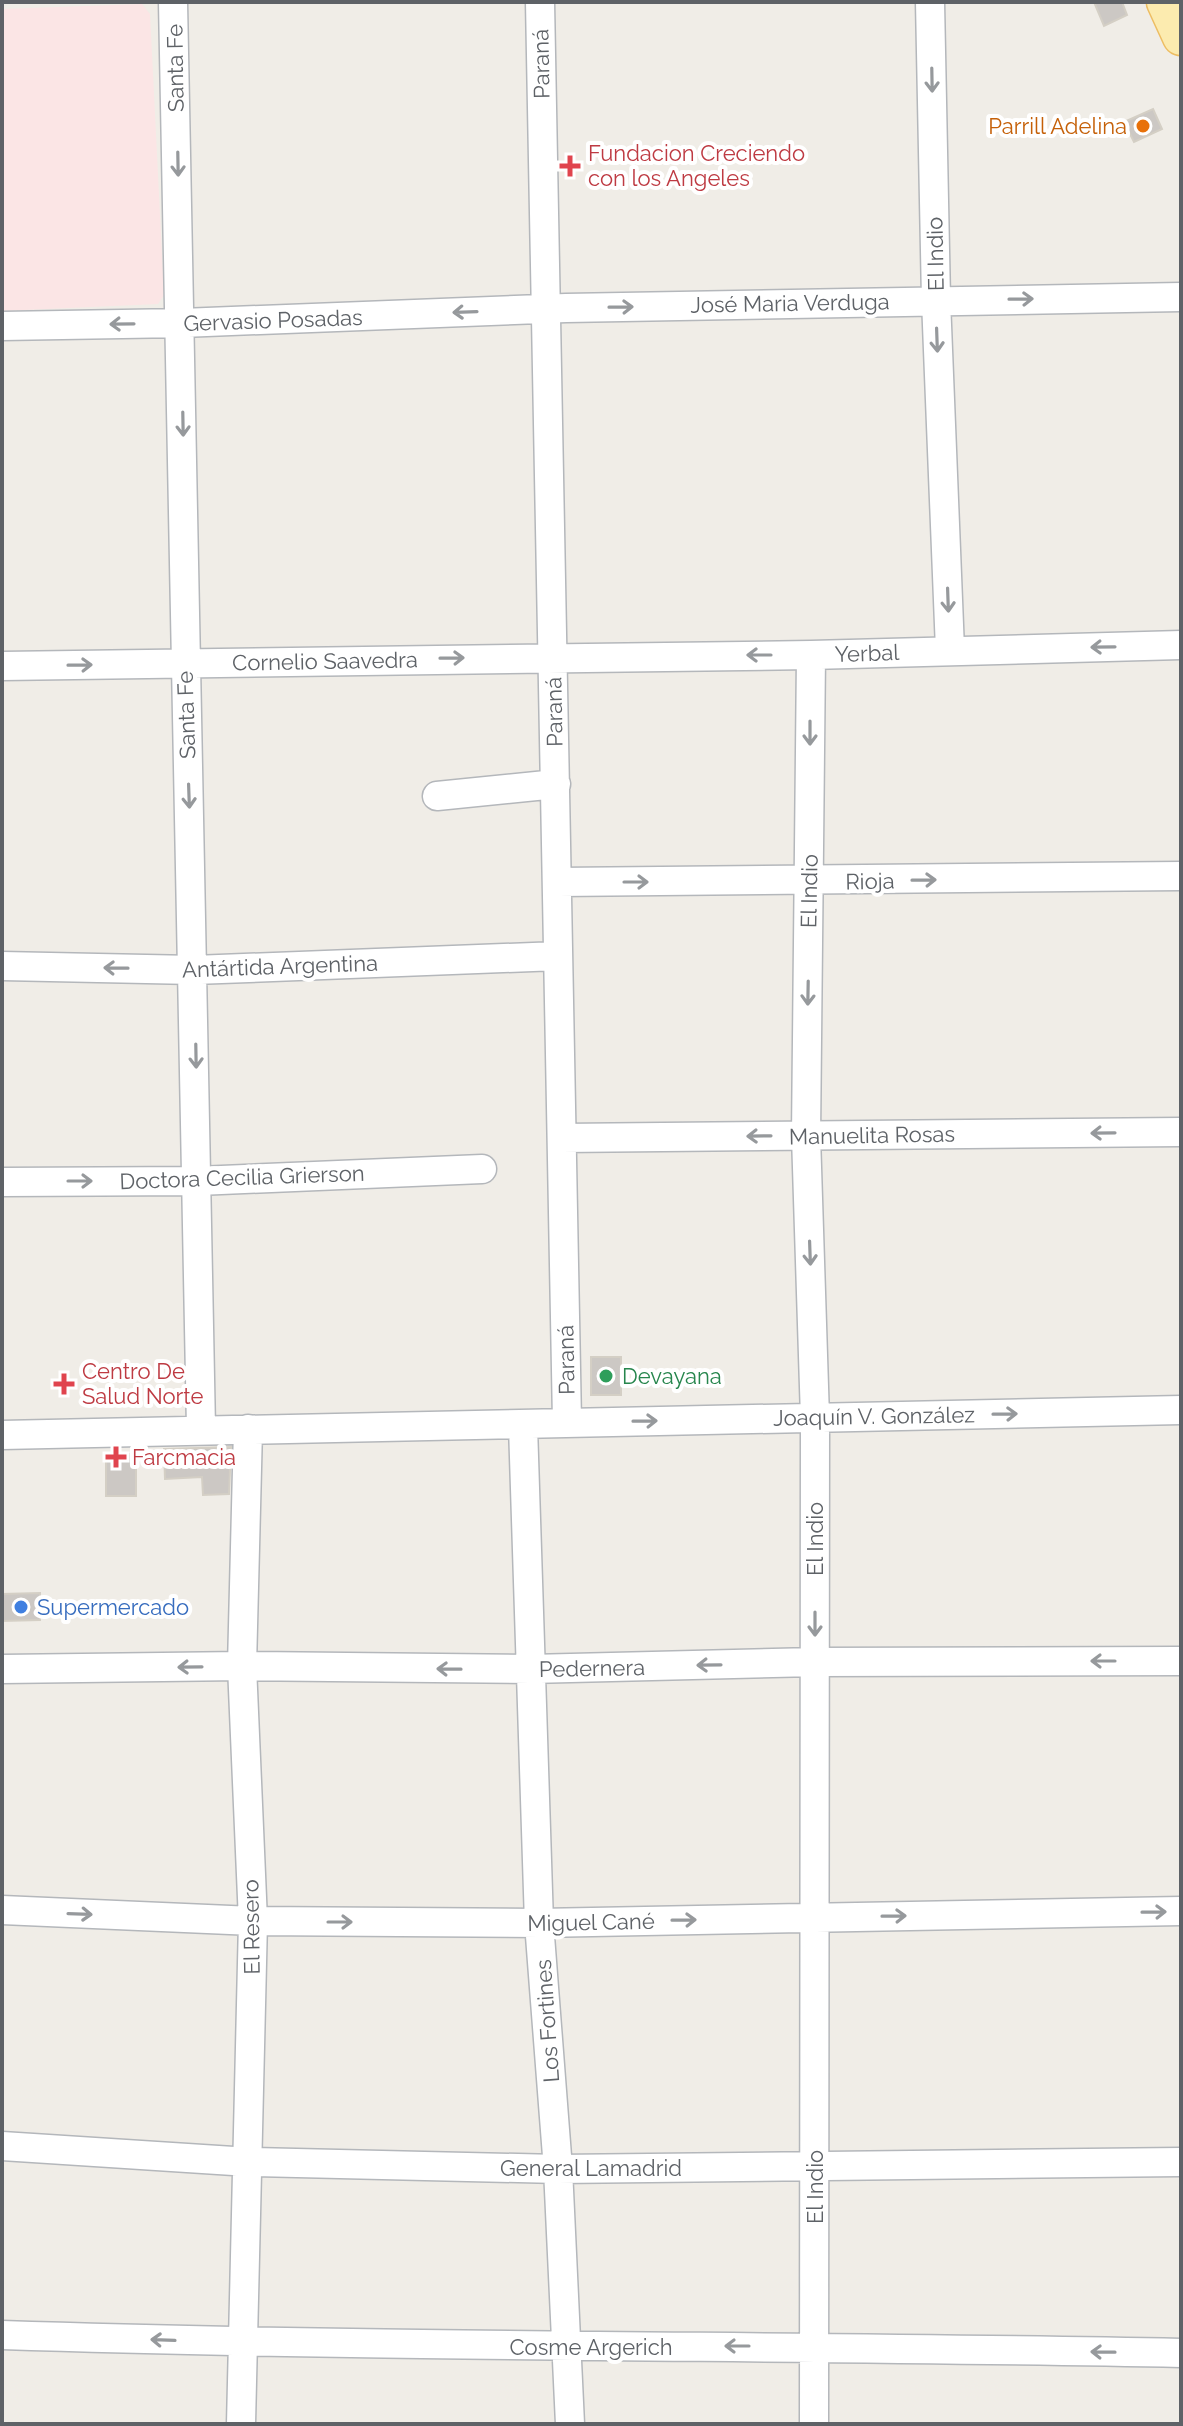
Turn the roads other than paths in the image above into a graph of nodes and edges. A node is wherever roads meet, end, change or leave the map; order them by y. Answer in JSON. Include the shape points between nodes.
{"nodes":[{"id":1,"x":173,"y":2,"type":"edge"},
{"id":2,"x":540,"y":2,"type":"edge"},
{"id":3,"x":930,"y":2,"type":"edge"},
{"id":4,"x":1165,"y":2,"type":"edge"},
{"id":5,"x":1181,"y":37,"type":"edge"},
{"id":6,"x":1181,"y":297,"type":"edge"},
{"id":7,"x":936,"y":300,"type":"junction"},
{"id":8,"x":543,"y":309,"type":"junction"},
{"id":9,"x":182,"y":323,"type":"junction"},
{"id":10,"x":2,"y":326,"type":"edge"},
{"id":11,"x":1181,"y":645,"type":"edge"},
{"id":12,"x":950,"y":650,"type":"junction"},
{"id":13,"x":811,"y":655,"type":"junction"},
{"id":14,"x":552,"y":657,"type":"junction"},
{"id":15,"x":185,"y":663,"type":"junction"},
{"id":16,"x":2,"y":666,"type":"edge"},
{"id":17,"x":556,"y":784,"type":"junction"},
{"id":18,"x":437,"y":796,"type":"dead end"},
{"id":19,"x":1181,"y":876,"type":"edge"},
{"id":20,"x":558,"y":882,"type":"junction"},
{"id":21,"x":809,"y":882,"type":"junction"},
{"id":22,"x":558,"y":956,"type":"junction"},
{"id":23,"x":2,"y":966,"type":"edge"},
{"id":24,"x":194,"y":970,"type":"junction"},
{"id":25,"x":1181,"y":1132,"type":"edge"},
{"id":26,"x":806,"y":1136,"type":"junction"},
{"id":27,"x":562,"y":1138,"type":"junction"},
{"id":28,"x":482,"y":1169,"type":"dead end"},
{"id":29,"x":198,"y":1181,"type":"junction"},
{"id":30,"x":2,"y":1182,"type":"edge"},
{"id":31,"x":1181,"y":1410,"type":"edge"},
{"id":32,"x":815,"y":1418,"type":"junction"},
{"id":33,"x":567,"y":1422,"type":"junction"},
{"id":34,"x":523,"y":1426,"type":"junction"},
{"id":35,"x":201,"y":1429,"type":"junction"},
{"id":36,"x":248,"y":1429,"type":"junction"},
{"id":37,"x":2,"y":1435,"type":"edge"},
{"id":38,"x":1181,"y":1661,"type":"edge"},
{"id":39,"x":815,"y":1662,"type":"junction"},
{"id":40,"x":242,"y":1666,"type":"junction"},
{"id":41,"x":2,"y":1669,"type":"edge"},
{"id":42,"x":530,"y":1669,"type":"junction"},
{"id":43,"x":2,"y":1910,"type":"edge"},
{"id":44,"x":1181,"y":1911,"type":"edge"},
{"id":45,"x":816,"y":1917,"type":"junction"},
{"id":46,"x":253,"y":1921,"type":"junction"},
{"id":47,"x":539,"y":1923,"type":"junction"},
{"id":48,"x":2,"y":2146,"type":"edge"},
{"id":49,"x":249,"y":2162,"type":"junction"},
{"id":50,"x":1181,"y":2162,"type":"edge"},
{"id":51,"x":816,"y":2166,"type":"junction"},
{"id":52,"x":558,"y":2169,"type":"junction"},
{"id":53,"x":2,"y":2335,"type":"edge"},
{"id":54,"x":241,"y":2343,"type":"junction"},
{"id":55,"x":815,"y":2346,"type":"junction"},
{"id":56,"x":566,"y":2347,"type":"junction"},
{"id":57,"x":1181,"y":2353,"type":"edge"},
{"id":58,"x":241,"y":2424,"type":"edge"},
{"id":59,"x":570,"y":2424,"type":"edge"},
{"id":60,"x":814,"y":2424,"type":"edge"}],
"edges":[{"from":1,"to":9,"type":"street","name":"Santa Fe","one_way":true},
{"from":2,"to":8,"type":"street","name":"Paraná"},
{"from":3,"to":7,"type":"street","name":"El Indio","one_way":true},
{"from":4,"to":5,"type":"main road"},
{"from":7,"to":6,"type":"street","name":"José Maria Verduga","one_way":true},
{"from":8,"to":7,"type":"street","name":"José Maria Verduga","one_way":true},
{"from":7,"to":12,"type":"street","name":"El Indio","one_way":true},
{"from":8,"to":9,"type":"street","name":"Gervasio Posadas","one_way":true},
{"from":8,"to":14,"type":"street","name":"Paraná"},
{"from":9,"to":10,"type":"street","name":"Gervasio Posadas","one_way":true},
{"from":9,"to":15,"type":"street","name":"Santa Fe","one_way":true},
{"from":11,"to":12,"type":"street","name":"Yerbal","one_way":true},
{"from":12,"to":13,"type":"street","name":"Yerbal"},
{"from":13,"to":14,"type":"street","name":"Yerbal","one_way":true},
{"from":13,"to":21,"type":"street","name":"El Indio","one_way":true},
{"from":15,"to":14,"type":"street","name":"Cornelio Saavedra","one_way":true},
{"from":14,"to":17,"type":"street","name":"Paraná"},
{"from":16,"to":15,"type":"street","name":"Cornelio Saavedra","one_way":true},
{"from":15,"to":24,"type":"street","name":"Santa Fe","one_way":true},
{"from":17,"to":18,"type":"street"},
{"from":17,"to":20,"type":"street","name":"Paraná"},
{"from":21,"to":19,"type":"street","name":"Rioja","one_way":true},
{"from":20,"to":21,"type":"street","name":"Rioja","one_way":true},
{"from":20,"to":22,"type":"street","name":"Paraná"},
{"from":21,"to":26,"type":"street","name":"El Indio","one_way":true},
{"from":22,"to":24,"type":"street","name":"Antártida Argentina"},
{"from":22,"to":27,"type":"street","name":"Paraná"},
{"from":24,"to":23,"type":"street","name":"Antártida Argentina","one_way":true},
{"from":24,"to":29,"type":"street","name":"Santa Fe","one_way":true},
{"from":25,"to":26,"type":"street","name":"Manuelita Rosas","one_way":true},
{"from":26,"to":27,"type":"street","name":"Manuelita Rosas","one_way":true},
{"from":26,"to":32,"type":"street","name":"El Indio","one_way":true},
{"from":27,"to":33,"type":"street","name":"Paraná"},
{"from":28,"to":29,"type":"street","name":"Doctora Cecilia Grierson"},
{"from":30,"to":29,"type":"street","name":"Doctora Cecilia Grierson","one_way":true},
{"from":29,"to":35,"type":"street","name":"Santa Fe"},
{"from":32,"to":31,"type":"street","name":"Joaquín V. González","one_way":true},
{"from":33,"to":32,"type":"street","name":"Joaquín V. González","one_way":true},
{"from":32,"to":39,"type":"street","name":"El Indio","one_way":true},
{"from":33,"to":34,"type":"street","name":"Joaquín V. González"},
{"from":34,"to":36,"type":"street","name":"Joaquín V. González"},
{"from":34,"to":42,"type":"street","name":"Los Fortines"},
{"from":35,"to":36,"type":"street","name":"Joaquín V. González"},
{"from":35,"to":37,"type":"street","name":"Joaquín V. González"},
{"from":36,"to":40,"type":"street","name":"El Resero"},
{"from":38,"to":39,"type":"street","name":"Pedernera","one_way":true},
{"from":39,"to":42,"type":"street","name":"Pedernera","one_way":true},
{"from":39,"to":45,"type":"street","name":"El Indio"},
{"from":40,"to":41,"type":"street","name":"Pedernera","one_way":true},
{"from":42,"to":40,"type":"street","name":"Pedernera","one_way":true},
{"from":40,"to":46,"type":"street","name":"El Resero"},
{"from":42,"to":47,"type":"street","name":"Los Fortines"},
{"from":43,"to":46,"type":"street","name":"Miguel Cané","one_way":true},
{"from":45,"to":44,"type":"street","name":"Miguel Cané","one_way":true},
{"from":47,"to":45,"type":"street","name":"Miguel Cané","one_way":true},
{"from":45,"to":51,"type":"street","name":"El Indio"},
{"from":46,"to":47,"type":"street","name":"Miguel Cané","one_way":true},
{"from":46,"to":49,"type":"street","name":"El Resero"},
{"from":47,"to":52,"type":"street","name":"Los Fortines"},
{"from":48,"to":49,"type":"street","name":"General Lamadrid"},
{"from":49,"to":52,"type":"street","name":"General Lamadrid"},
{"from":49,"to":54,"type":"street","name":"El Resero"},
{"from":50,"to":51,"type":"street","name":"General Lamadrid"},
{"from":51,"to":52,"type":"street","name":"General Lamadrid"},
{"from":51,"to":55,"type":"street","name":"El Indio"},
{"from":52,"to":56,"type":"street","name":"Los Fortines"},
{"from":54,"to":53,"type":"street","name":"Cosme Argerich","one_way":true},
{"from":54,"to":56,"type":"street","name":"Cosme Argerich"},
{"from":54,"to":58,"type":"street","name":"El Resero"},
{"from":55,"to":56,"type":"street","name":"Cosme Argerich","one_way":true},
{"from":57,"to":55,"type":"street","name":"Cosme Argerich","one_way":true},
{"from":55,"to":60,"type":"street","name":"El Indio"},
{"from":56,"to":59,"type":"street","name":"Los Fortines"}]}
